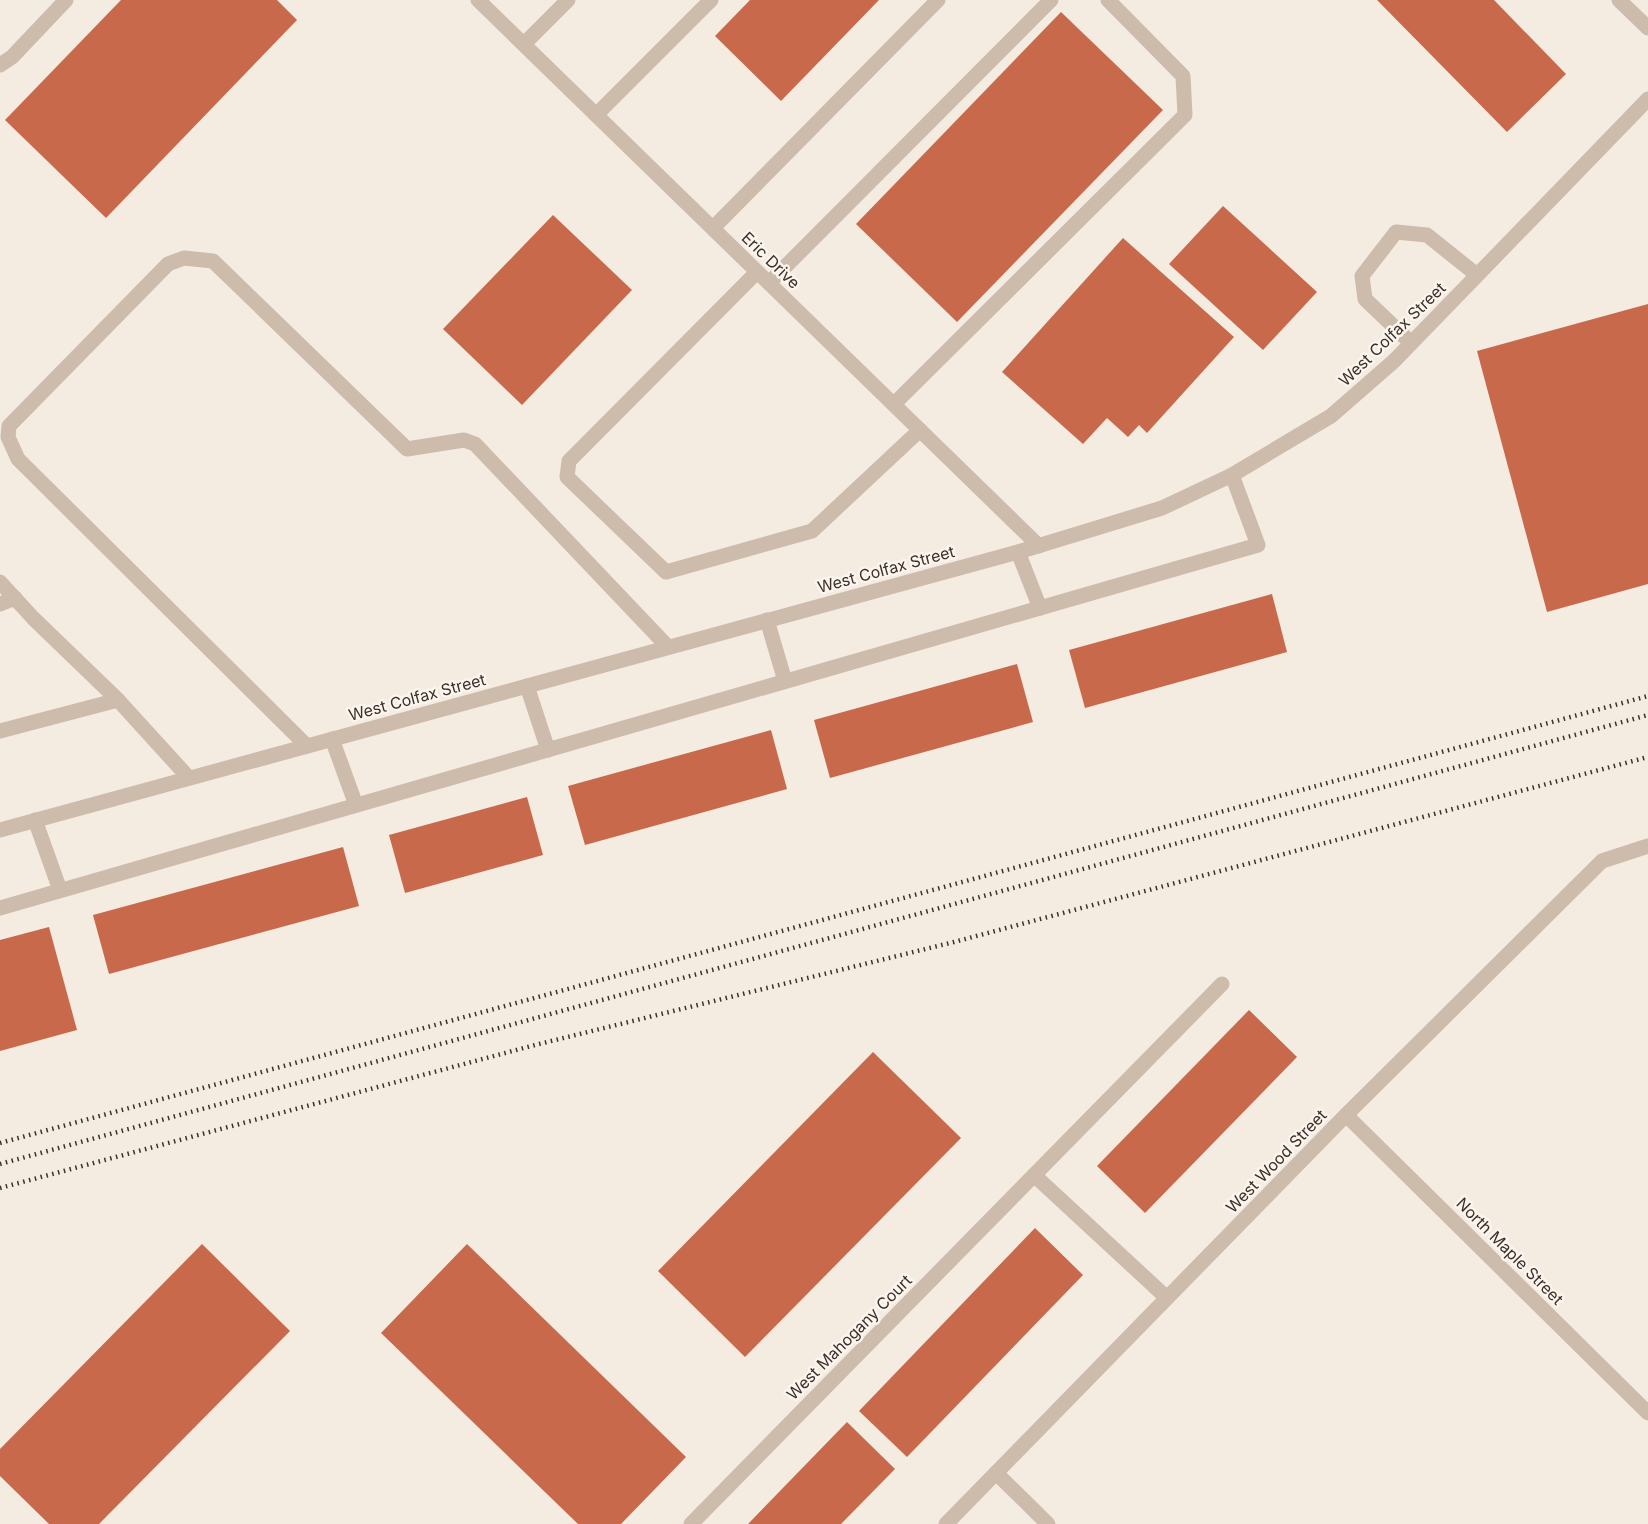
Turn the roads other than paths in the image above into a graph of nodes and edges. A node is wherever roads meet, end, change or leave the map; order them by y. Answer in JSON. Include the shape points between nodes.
{"nodes":[{"id":1,"x":66,"y":0,"type":"edge"},
{"id":2,"x":478,"y":0,"type":"edge"},
{"id":3,"x":568,"y":0,"type":"edge"},
{"id":4,"x":711,"y":0,"type":"edge"},
{"id":5,"x":938,"y":0,"type":"edge"},
{"id":6,"x":1051,"y":0,"type":"edge"},
{"id":7,"x":1108,"y":0,"type":"edge"},
{"id":8,"x":1619,"y":0,"type":"edge"},
{"id":9,"x":1648,"y":28,"type":"edge"},
{"id":10,"x":524,"y":44,"type":"junction"},
{"id":11,"x":0,"y":65,"type":"edge"},
{"id":12,"x":1648,"y":99,"type":"edge"},
{"id":13,"x":596,"y":115,"type":"junction"},
{"id":14,"x":713,"y":228,"type":"junction"},
{"id":15,"x":758,"y":272,"type":"junction"},
{"id":16,"x":1477,"y":275,"type":"junction"},
{"id":17,"x":769,"y":283,"type":"junction"},
{"id":18,"x":1411,"y":343,"type":"junction"},
{"id":19,"x":894,"y":405,"type":"junction"},
{"id":20,"x":920,"y":429,"type":"junction"},
{"id":21,"x":1232,"y":475,"type":"junction"},
{"id":22,"x":1040,"y":546,"type":"junction"},
{"id":23,"x":1018,"y":552,"type":"junction"},
{"id":24,"x":0,"y":582,"type":"edge"},
{"id":25,"x":7,"y":601,"type":"edge"},
{"id":26,"x":1040,"y":608,"type":"junction"},
{"id":27,"x":767,"y":620,"type":"junction"},
{"id":28,"x":669,"y":647,"type":"junction"},
{"id":29,"x":785,"y":681,"type":"junction"},
{"id":30,"x":527,"y":686,"type":"junction"},
{"id":31,"x":118,"y":700,"type":"junction"},
{"id":32,"x":0,"y":731,"type":"edge"},
{"id":33,"x":332,"y":739,"type":"junction"},
{"id":34,"x":307,"y":746,"type":"junction"},
{"id":35,"x":548,"y":750,"type":"junction"},
{"id":36,"x":189,"y":778,"type":"junction"},
{"id":37,"x":356,"y":805,"type":"junction"},
{"id":38,"x":35,"y":820,"type":"junction"},
{"id":39,"x":0,"y":830,"type":"edge"},
{"id":40,"x":1648,"y":846,"type":"edge"},
{"id":41,"x":60,"y":890,"type":"junction"},
{"id":42,"x":0,"y":908,"type":"edge"},
{"id":43,"x":1222,"y":984,"type":"dead end"},
{"id":44,"x":1346,"y":1115,"type":"junction"},
{"id":45,"x":1034,"y":1175,"type":"junction"},
{"id":46,"x":1167,"y":1298,"type":"junction"},
{"id":47,"x":1648,"y":1413,"type":"edge"},
{"id":48,"x":996,"y":1473,"type":"junction"},
{"id":49,"x":691,"y":1524,"type":"edge"},
{"id":50,"x":946,"y":1524,"type":"edge"},
{"id":51,"x":1048,"y":1524,"type":"edge"}],
"edges":[{"from":1,"to":11,"type":"street"},
{"from":2,"to":10,"type":"street","name":"Eric Drive"},
{"from":3,"to":10,"type":"street"},
{"from":4,"to":13,"type":"street"},
{"from":5,"to":14,"type":"street"},
{"from":6,"to":17,"type":"street"},
{"from":7,"to":19,"type":"street","via":[[1183,76],[1185,115]]},
{"from":8,"to":9,"type":"street"},
{"from":10,"to":13,"type":"street","name":"Eric Drive"},
{"from":12,"to":16,"type":"street","name":"West Colfax Street"},
{"from":13,"to":14,"type":"street","name":"Eric Drive"},
{"from":14,"to":15,"type":"street","name":"Eric Drive"},
{"from":15,"to":17,"type":"street","name":"Eric Drive"},
{"from":15,"to":20,"type":"street","via":[[569,461],[567,477],[666,572],[812,531]]},
{"from":16,"to":18,"type":"street","name":"West Colfax Street"},
{"from":16,"to":18,"type":"street","via":[[1427,235],[1396,232],[1362,276],[1365,299]]},
{"from":17,"to":19,"type":"street","name":"Eric Drive"},
{"from":18,"to":21,"type":"street","name":"West Colfax Street","via":[[1331,416]]},
{"from":19,"to":20,"type":"street","name":"Eric Drive"},
{"from":20,"to":22,"type":"street","name":"Eric Drive"},
{"from":21,"to":22,"type":"street","name":"West Colfax Street","via":[[1162,508]]},
{"from":21,"to":26,"type":"street","via":[[1258,545]]},
{"from":22,"to":23,"type":"street","name":"West Colfax Street"},
{"from":23,"to":26,"type":"street"},
{"from":23,"to":27,"type":"street","name":"West Colfax Street"},
{"from":24,"to":25,"type":"street"},
{"from":25,"to":31,"type":"street"},
{"from":26,"to":29,"type":"street"},
{"from":27,"to":28,"type":"street","name":"West Colfax Street"},
{"from":27,"to":29,"type":"street"},
{"from":28,"to":30,"type":"street","name":"West Colfax Street"},
{"from":28,"to":34,"type":"street","via":[[475,444],[464,440],[407,449],[213,261],[184,258],[168,264],[9,426],[8,437],[18,459]]},
{"from":29,"to":35,"type":"street"},
{"from":30,"to":33,"type":"street","name":"West Colfax Street"},
{"from":30,"to":35,"type":"street"},
{"from":31,"to":32,"type":"street"},
{"from":31,"to":36,"type":"street"},
{"from":33,"to":34,"type":"street","name":"West Colfax Street"},
{"from":33,"to":37,"type":"street"},
{"from":34,"to":36,"type":"street","name":"West Colfax Street"},
{"from":35,"to":37,"type":"street"},
{"from":36,"to":38,"type":"street","name":"West Colfax Street"},
{"from":37,"to":41,"type":"street"},
{"from":38,"to":39,"type":"street","name":"West Colfax Street"},
{"from":38,"to":41,"type":"street"},
{"from":40,"to":44,"type":"street","name":"West Wood Street","via":[[1602,861]]},
{"from":41,"to":42,"type":"street"},
{"from":43,"to":45,"type":"street","name":"West Mahogany Court"},
{"from":44,"to":46,"type":"street","name":"West Wood Street"},
{"from":44,"to":47,"type":"street","name":"North Maple Street"},
{"from":45,"to":46,"type":"street"},
{"from":45,"to":49,"type":"street","name":"West Mahogany Court"},
{"from":46,"to":48,"type":"street","name":"West Wood Street"},
{"from":48,"to":50,"type":"street","name":"West Wood Street"},
{"from":48,"to":51,"type":"street"}]}
